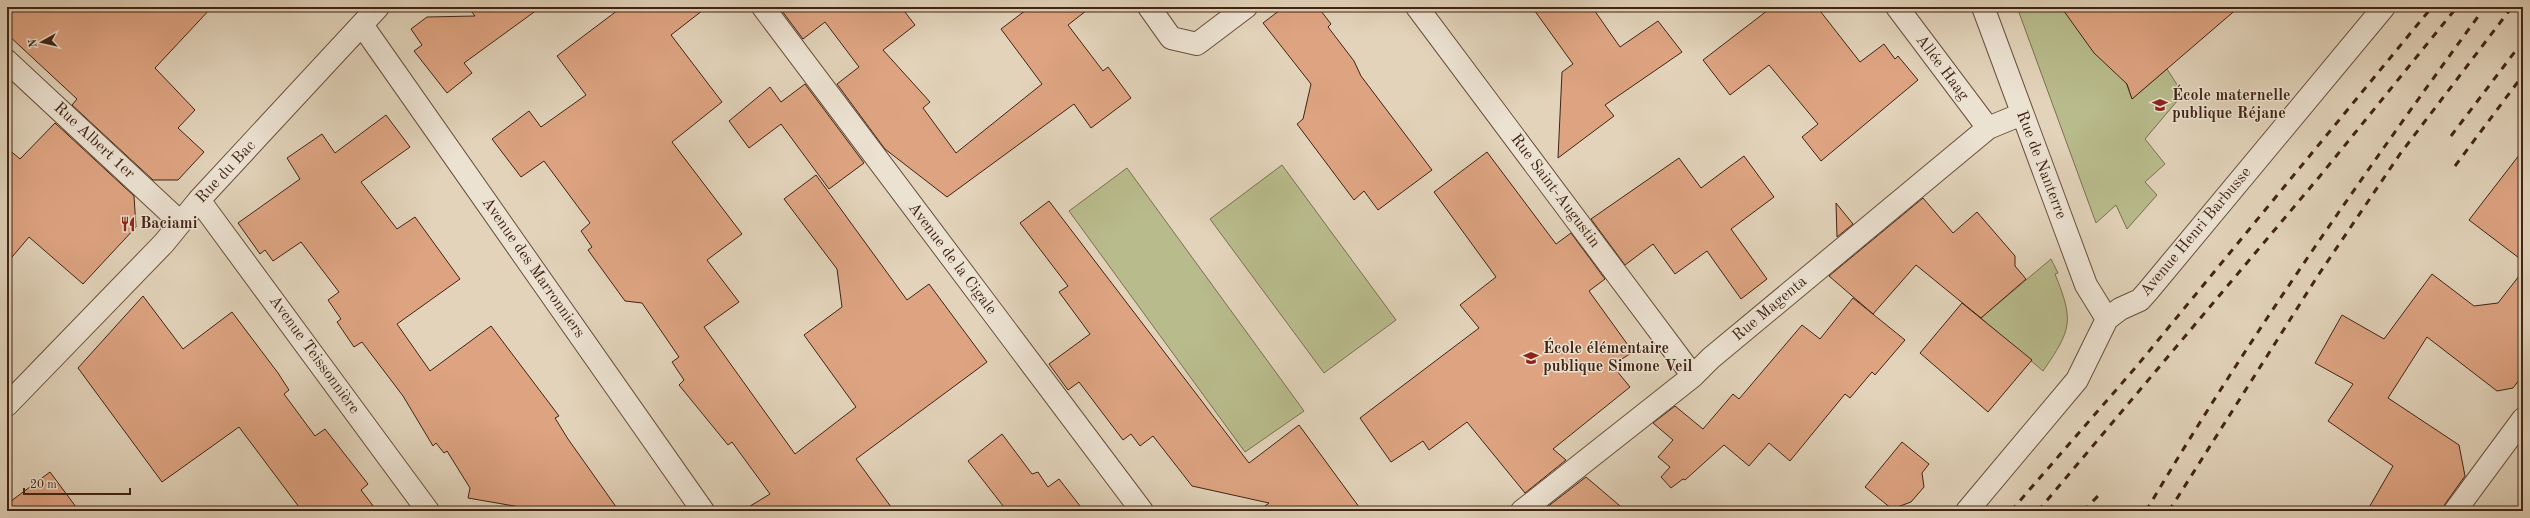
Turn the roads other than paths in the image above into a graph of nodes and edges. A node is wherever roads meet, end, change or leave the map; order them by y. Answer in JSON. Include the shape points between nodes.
{"nodes":[{"id":1,"x":378,"y":7,"type":"edge"},
{"id":2,"x":762,"y":7,"type":"edge"},
{"id":3,"x":1149,"y":7,"type":"edge"},
{"id":4,"x":1246,"y":7,"type":"edge"},
{"id":5,"x":1417,"y":7,"type":"edge"},
{"id":6,"x":1897,"y":7,"type":"edge"},
{"id":7,"x":1983,"y":7,"type":"edge"},
{"id":8,"x":2384,"y":7,"type":"edge"},
{"id":9,"x":362,"y":25,"type":"junction"},
{"id":10,"x":7,"y":60,"type":"edge"},
{"id":11,"x":2022,"y":114,"type":"junction"},
{"id":12,"x":1988,"y":128,"type":"junction"},
{"id":13,"x":199,"y":200,"type":"junction"},
{"id":14,"x":180,"y":222,"type":"junction"},
{"id":15,"x":2107,"y":319,"type":"junction"},
{"id":16,"x":1693,"y":376,"type":"junction"},
{"id":17,"x":7,"y":405,"type":"edge"},
{"id":18,"x":2523,"y":419,"type":"edge"},
{"id":19,"x":428,"y":511,"type":"edge"},
{"id":20,"x":703,"y":511,"type":"edge"},
{"id":21,"x":1142,"y":511,"type":"edge"},
{"id":22,"x":1522,"y":511,"type":"edge"},
{"id":23,"x":1967,"y":511,"type":"edge"},
{"id":24,"x":2455,"y":511,"type":"edge"}],
"edges":[{"from":1,"to":9,"type":"street","name":"Rue du Bac"},
{"from":2,"to":21,"type":"street","name":"Avenue de la Cigale"},
{"from":3,"to":4,"type":"street","via":[[1171,38],[1198,44]]},
{"from":5,"to":16,"type":"street","name":"Rue Saint-Augustin"},
{"from":6,"to":12,"type":"street","name":"Allée Haag"},
{"from":7,"to":11,"type":"street","name":"Rue de Nanterre"},
{"from":8,"to":15,"type":"street","name":"Avenue Henri Barbusse","via":[[2148,291],[2140,300],[2120,309]]},
{"from":9,"to":13,"type":"street","name":"Rue du Bac"},
{"from":9,"to":20,"type":"street","name":"Avenue des Marronniers"},
{"from":10,"to":14,"type":"street","name":"Rue Albert 1er"},
{"from":11,"to":12,"type":"street","name":"Rue Magenta"},
{"from":11,"to":15,"type":"street","name":"Rue de Nanterre","via":[[2086,285]]},
{"from":12,"to":16,"type":"street","name":"Rue Magenta","via":[[1711,358]]},
{"from":13,"to":14,"type":"street","name":"Rue du Bac"},
{"from":13,"to":19,"type":"street","name":"Avenue Teissonnière"},
{"from":14,"to":17,"type":"street","name":"Rue du Bac","via":[[164,243]]},
{"from":15,"to":23,"type":"street","name":"Avenue Henri Barbusse","via":[[2077,380]]},
{"from":16,"to":22,"type":"street","name":"Rue Magenta"},
{"from":18,"to":24,"type":"street"}]}
